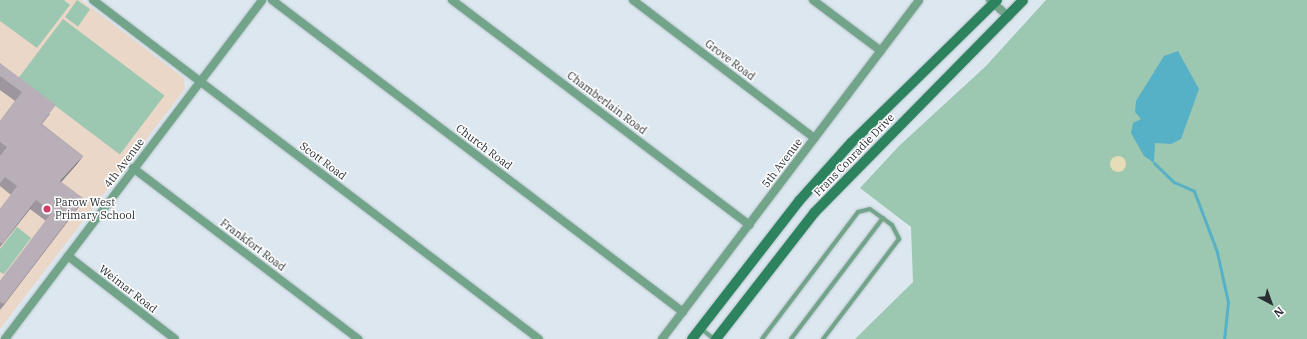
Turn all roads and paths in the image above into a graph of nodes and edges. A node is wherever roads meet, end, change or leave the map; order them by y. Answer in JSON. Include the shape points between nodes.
{"nodes":[{"id":1,"x":93,"y":0,"type":"edge"},
{"id":2,"x":262,"y":0,"type":"edge"},
{"id":3,"x":272,"y":0,"type":"edge"},
{"id":4,"x":452,"y":0,"type":"edge"},
{"id":5,"x":633,"y":0,"type":"edge"},
{"id":6,"x":813,"y":0,"type":"edge"},
{"id":7,"x":919,"y":0,"type":"edge"},
{"id":8,"x":1023,"y":0,"type":"edge"},
{"id":9,"x":994,"y":1,"type":"edge"},
{"id":10,"x":1009,"y":17,"type":"junction"},
{"id":11,"x":881,"y":51,"type":"junction"},
{"id":12,"x":200,"y":81,"type":"junction"},
{"id":13,"x":814,"y":138,"type":"junction"},
{"id":14,"x":134,"y":168,"type":"junction"},
{"id":15,"x":883,"y":218,"type":"junction"},
{"id":16,"x":749,"y":225,"type":"junction"},
{"id":17,"x":68,"y":256,"type":"junction"},
{"id":18,"x":683,"y":312,"type":"junction"},
{"id":19,"x":700,"y":328,"type":"junction"},
{"id":20,"x":5,"y":339,"type":"edge"},
{"id":21,"x":175,"y":339,"type":"edge"},
{"id":22,"x":358,"y":339,"type":"edge"},
{"id":23,"x":539,"y":339,"type":"edge"},
{"id":24,"x":662,"y":339,"type":"edge"},
{"id":25,"x":692,"y":339,"type":"edge"},
{"id":26,"x":715,"y":339,"type":"edge"},
{"id":27,"x":762,"y":339,"type":"edge"},
{"id":28,"x":791,"y":339,"type":"edge"},
{"id":29,"x":823,"y":339,"type":"edge"}],
"edges":[{"from":1,"to":12,"type":"street","name":"Scott Road"},
{"from":2,"to":12,"type":"street","name":"4th Avenue"},
{"from":3,"to":18,"type":"street","name":"Church Road"},
{"from":4,"to":16,"type":"street","name":"Chamberlain Road"},
{"from":5,"to":13,"type":"street","name":"Grove Road"},
{"from":6,"to":11,"type":"street"},
{"from":7,"to":11,"type":"street","name":"5th Avenue"},
{"from":8,"to":10,"type":"main road","name":"Frans Conradie Drive"},
{"from":9,"to":10,"type":"street"},
{"from":9,"to":19,"type":"main road","name":"Frans Conradie Drive","via":[[852,142],[800,201]]},
{"from":10,"to":26,"type":"main road","name":"Frans Conradie Drive","via":[[814,214]]},
{"from":11,"to":13,"type":"street","name":"5th Avenue"},
{"from":12,"to":14,"type":"street","name":"4th Avenue"},
{"from":12,"to":23,"type":"street","name":"Scott Road"},
{"from":13,"to":16,"type":"street","name":"5th Avenue"},
{"from":14,"to":17,"type":"street","name":"4th Avenue"},
{"from":14,"to":22,"type":"street","name":"Frankfort Road"},
{"from":15,"to":27,"type":"lane","via":[[870,209],[860,210]]},
{"from":15,"to":28,"type":"lane"},
{"from":15,"to":29,"type":"lane","via":[[898,232],[899,239]]},
{"from":16,"to":18,"type":"street","name":"5th Avenue"},
{"from":17,"to":20,"type":"street","name":"4th Avenue"},
{"from":17,"to":21,"type":"street","name":"Weimar Road"},
{"from":18,"to":24,"type":"street","name":"5th Avenue"},
{"from":19,"to":25,"type":"main road","name":"Frans Conradie Drive"},
{"from":19,"to":26,"type":"lane"}]}
